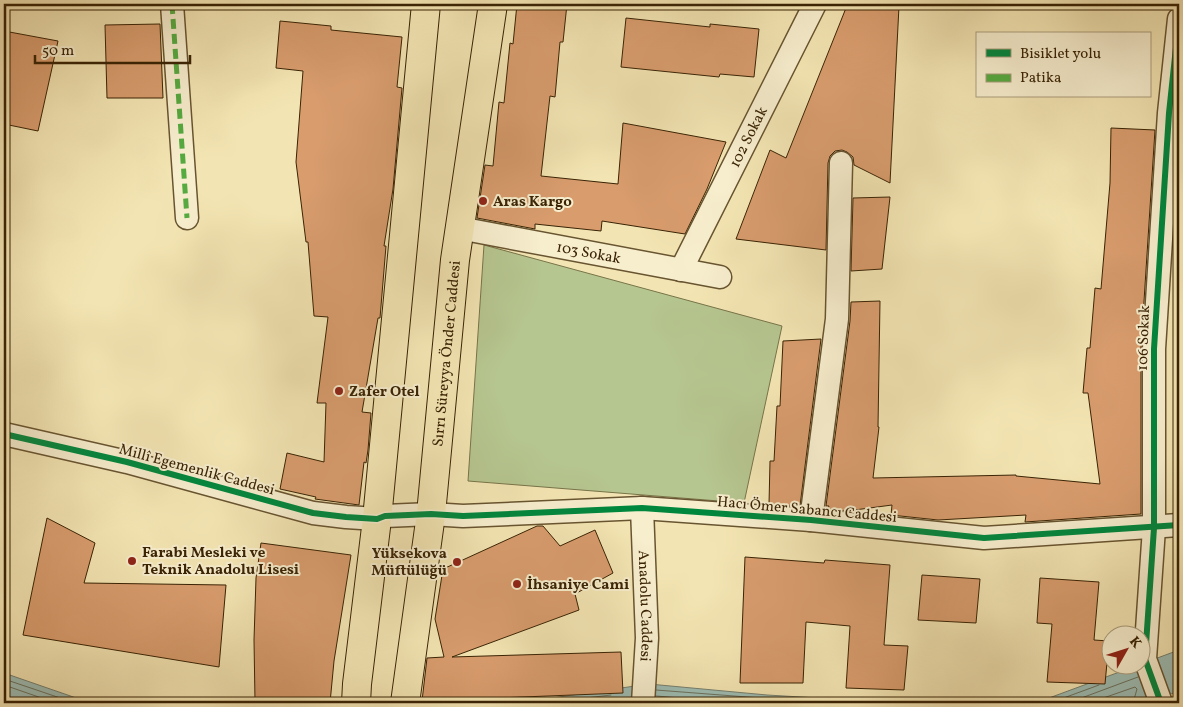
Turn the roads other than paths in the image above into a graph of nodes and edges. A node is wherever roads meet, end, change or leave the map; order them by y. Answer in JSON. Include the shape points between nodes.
{"nodes":[{"id":1,"x":172,"y":4,"type":"edge"},
{"id":2,"x":426,"y":4,"type":"edge"},
{"id":3,"x":493,"y":4,"type":"edge"},
{"id":4,"x":815,"y":4,"type":"edge"},
{"id":5,"x":1179,"y":19,"type":"edge"},
{"id":6,"x":842,"y":163,"type":"dead end"},
{"id":7,"x":187,"y":218,"type":"dead end"},
{"id":8,"x":459,"y":228,"type":"junction"},
{"id":9,"x":681,"y":270,"type":"junction"},
{"id":10,"x":720,"y":277,"type":"dead end"},
{"id":11,"x":4,"y":434,"type":"edge"},
{"id":12,"x":642,"y":508,"type":"junction"},
{"id":13,"x":431,"y":514,"type":"junction"},
{"id":14,"x":381,"y":517,"type":"junction"},
{"id":15,"x":811,"y":520,"type":"junction"},
{"id":16,"x":1179,"y":526,"type":"edge"},
{"id":17,"x":1154,"y":528,"type":"junction"},
{"id":18,"x":356,"y":694,"type":"edge"},
{"id":19,"x":405,"y":702,"type":"edge"},
{"id":20,"x":643,"y":703,"type":"edge"},
{"id":21,"x":1161,"y":703,"type":"edge"}],
"edges":[{"from":1,"to":7,"type":"street"},
{"from":2,"to":14,"type":"main road"},
{"from":3,"to":8,"type":"main road","name":"Sırrı Süreyya Önder Caddesi"},
{"from":4,"to":9,"type":"street","name":"102 Sokak"},
{"from":5,"to":17,"type":"street","name":"106 Sokak","via":[[1169,113],[1154,349]]},
{"from":6,"to":15,"type":"street","via":[[837,319]]},
{"from":8,"to":9,"type":"street","name":"103 Sokak"},
{"from":8,"to":13,"type":"main road","name":"Sırrı Süreyya Önder Caddesi"},
{"from":9,"to":10,"type":"street","name":"103 Sokak"},
{"from":11,"to":14,"type":"street","name":"Millî Egemenlik Caddesi","via":[[127,462],[313,513]]},
{"from":12,"to":13,"type":"street","name":"Hacı Ömer Sabancı Caddesi","via":[[463,516]]},
{"from":12,"to":15,"type":"street","name":"Hacı Ömer Sabancı Caddesi"},
{"from":12,"to":20,"type":"street","name":"Anadolu Caddesi","via":[[647,638]]},
{"from":13,"to":14,"type":"street","name":"Millî Egemenlik Caddesi"},
{"from":13,"to":19,"type":"main road","name":"Sırrı Süreyya Önder Caddesi"},
{"from":14,"to":18,"type":"main road"},
{"from":15,"to":17,"type":"street","name":"Hacı Ömer Sabancı Caddesi","via":[[984,538]]},
{"from":16,"to":17,"type":"street","name":"Hacı Ömer Sabancı Caddesi"},
{"from":17,"to":21,"type":"street","name":"106 Sokak","via":[[1145,659]]}]}
